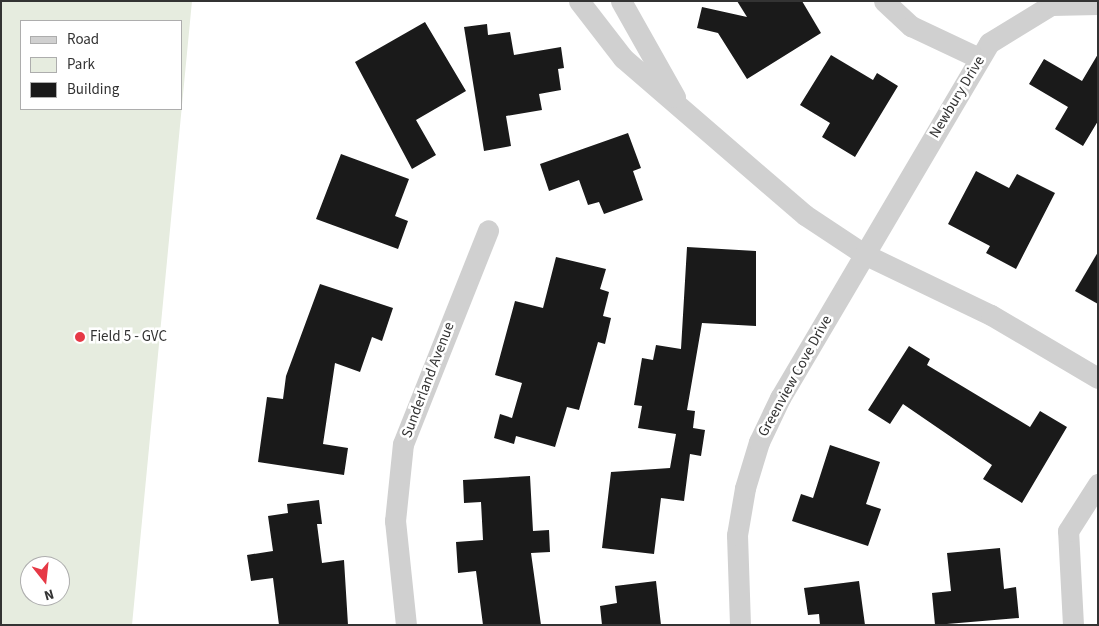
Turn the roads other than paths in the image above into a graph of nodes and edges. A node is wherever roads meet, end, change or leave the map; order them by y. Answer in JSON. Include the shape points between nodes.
{"nodes":[{"id":1,"x":579,"y":1,"type":"edge"},
{"id":2,"x":621,"y":1,"type":"edge"},
{"id":3,"x":884,"y":1,"type":"edge"},
{"id":4,"x":1098,"y":4,"type":"edge"},
{"id":5,"x":979,"y":58,"type":"junction"},
{"id":6,"x":680,"y":106,"type":"junction"},
{"id":7,"x":488,"y":230,"type":"dead end"},
{"id":8,"x":864,"y":254,"type":"junction"},
{"id":9,"x":1098,"y":378,"type":"edge"},
{"id":10,"x":1098,"y":484,"type":"edge"},
{"id":11,"x":406,"y":625,"type":"edge"},
{"id":12,"x":740,"y":625,"type":"edge"},
{"id":13,"x":1073,"y":625,"type":"edge"}],
"edges":[{"from":1,"to":6,"type":"street","via":[[623,58]]},
{"from":2,"to":6,"type":"street"},
{"from":3,"to":5,"type":"street","via":[[911,26]]},
{"from":4,"to":5,"type":"street","name":"Newbury Drive","via":[[1069,2],[1036,12],[989,43]]},
{"from":5,"to":8,"type":"street","name":"Newbury Drive"},
{"from":6,"to":8,"type":"street","via":[[753,175]]},
{"from":7,"to":11,"type":"street","name":"Sunderland Avenue","via":[[402,444],[395,521]]},
{"from":8,"to":9,"type":"street","via":[[1014,328]]},
{"from":8,"to":12,"type":"street","name":"Greenview Cove Drive","via":[[759,442],[737,535]]},
{"from":10,"to":13,"type":"street","via":[[1068,530]]}]}
